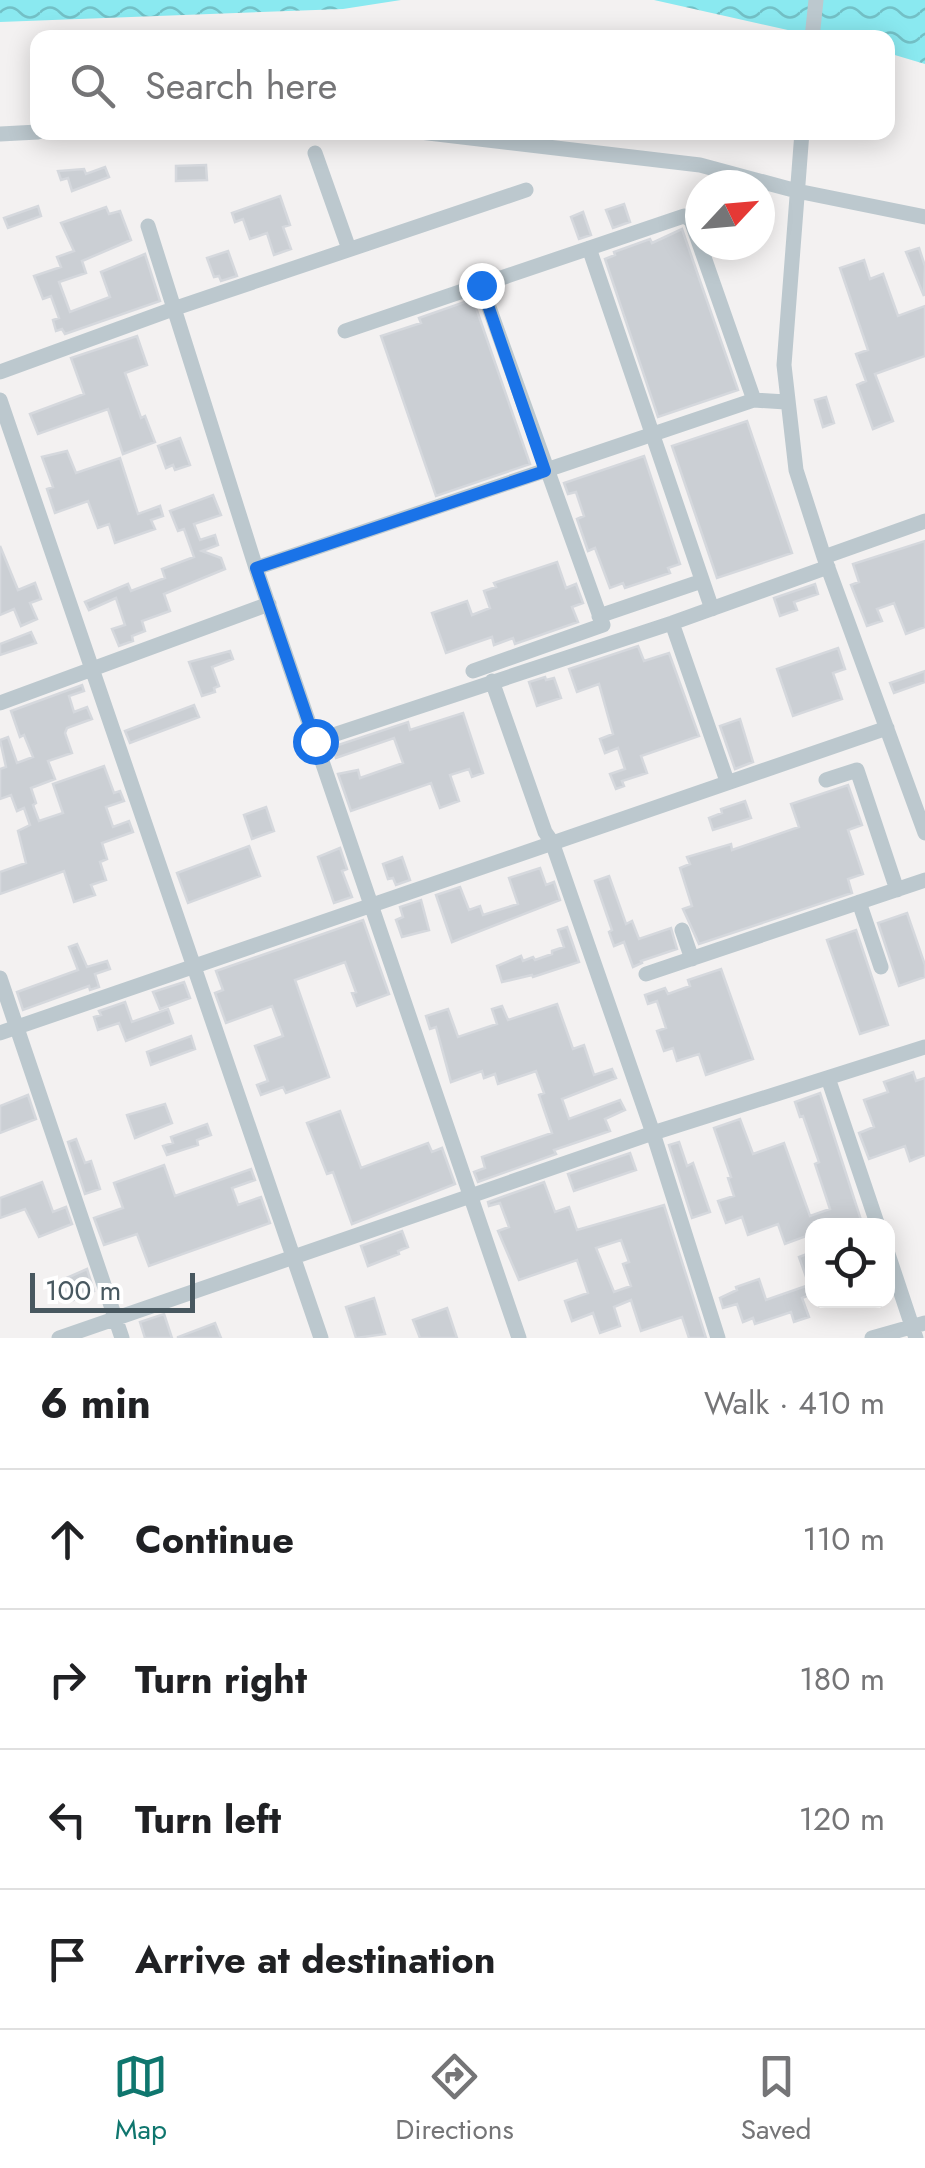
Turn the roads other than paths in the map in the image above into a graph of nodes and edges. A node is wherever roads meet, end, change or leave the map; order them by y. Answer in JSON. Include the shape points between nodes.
{"nodes":[{"id":1,"x":816,"y":0,"type":"edge"},
{"id":2,"x":813,"y":30,"type":"edge"},
{"id":3,"x":30,"y":132,"type":"edge"},
{"id":4,"x":0,"y":134,"type":"edge"},
{"id":5,"x":486,"y":140,"type":"edge"},
{"id":6,"x":801,"y":140,"type":"edge"},
{"id":7,"x":315,"y":153,"type":"dead end"},
{"id":8,"x":797,"y":185,"type":"junction"},
{"id":9,"x":526,"y":190,"type":"dead end"},
{"id":10,"x":925,"y":217,"type":"edge"},
{"id":11,"x":148,"y":226,"type":"dead end"},
{"id":12,"x":589,"y":248,"type":"junction"},
{"id":13,"x":348,"y":250,"type":"junction"},
{"id":14,"x":481,"y":285,"type":"junction"},
{"id":15,"x":174,"y":309,"type":"junction"},
{"id":16,"x":344,"y":331,"type":"dead end"},
{"id":17,"x":0,"y":372,"type":"edge"},
{"id":18,"x":0,"y":400,"type":"edge"},
{"id":19,"x":754,"y":400,"type":"junction"},
{"id":20,"x":786,"y":402,"type":"junction"},
{"id":21,"x":650,"y":435,"type":"junction"},
{"id":22,"x":545,"y":471,"type":"junction"},
{"id":23,"x":925,"y":521,"type":"edge"},
{"id":24,"x":826,"y":562,"type":"junction"},
{"id":25,"x":256,"y":568,"type":"junction"},
{"id":26,"x":702,"y":581,"type":"junction"},
{"id":27,"x":269,"y":604,"type":"junction"},
{"id":28,"x":712,"y":609,"type":"junction"},
{"id":29,"x":599,"y":616,"type":"junction"},
{"id":30,"x":672,"y":623,"type":"junction"},
{"id":31,"x":92,"y":670,"type":"junction"},
{"id":32,"x":473,"y":671,"type":"dead end"},
{"id":33,"x":492,"y":681,"type":"junction"},
{"id":34,"x":0,"y":702,"type":"edge"},
{"id":35,"x":887,"y":728,"type":"junction"},
{"id":36,"x":315,"y":741,"type":"junction"},
{"id":37,"x":840,"y":743,"type":"junction"},
{"id":38,"x":851,"y":772,"type":"junction"},
{"id":39,"x":826,"y":780,"type":"dead end"},
{"id":40,"x":727,"y":781,"type":"junction"},
{"id":41,"x":925,"y":833,"type":"edge"},
{"id":42,"x":552,"y":842,"type":"junction"},
{"id":43,"x":925,"y":880,"type":"edge"},
{"id":44,"x":896,"y":890,"type":"junction"},
{"id":45,"x":859,"y":902,"type":"junction"},
{"id":46,"x":371,"y":903,"type":"junction"},
{"id":47,"x":682,"y":930,"type":"dead end"},
{"id":48,"x":692,"y":958,"type":"junction"},
{"id":49,"x":194,"y":966,"type":"junction"},
{"id":50,"x":881,"y":967,"type":"dead end"},
{"id":51,"x":646,"y":974,"type":"dead end"},
{"id":52,"x":0,"y":978,"type":"edge"},
{"id":53,"x":17,"y":1026,"type":"junction"},
{"id":54,"x":0,"y":1032,"type":"edge"},
{"id":55,"x":925,"y":1047,"type":"edge"},
{"id":56,"x":828,"y":1078,"type":"junction"},
{"id":57,"x":653,"y":1132,"type":"junction"},
{"id":58,"x":469,"y":1197,"type":"junction"},
{"id":59,"x":875,"y":1218,"type":"edge"},
{"id":60,"x":294,"y":1257,"type":"junction"},
{"id":61,"x":895,"y":1272,"type":"edge"},
{"id":62,"x":115,"y":1318,"type":"junction"},
{"id":63,"x":918,"y":1330,"type":"edge"},
{"id":64,"x":59,"y":1338,"type":"edge"},
{"id":65,"x":122,"y":1338,"type":"edge"},
{"id":66,"x":321,"y":1338,"type":"edge"},
{"id":67,"x":519,"y":1338,"type":"edge"},
{"id":68,"x":718,"y":1338,"type":"edge"},
{"id":69,"x":872,"y":1338,"type":"edge"}],
"edges":[{"from":1,"to":2,"type":"street"},
{"from":3,"to":4,"type":"street"},
{"from":5,"to":8,"type":"street"},
{"from":6,"to":8,"type":"street"},
{"from":7,"to":13,"type":"street"},
{"from":8,"to":10,"type":"street"},
{"from":8,"to":20,"type":"street"},
{"from":9,"to":13,"type":"street"},
{"from":11,"to":15,"type":"street"},
{"from":12,"to":14,"type":"street"},
{"from":12,"to":19,"type":"street","via":[[684,216],[691,220]]},
{"from":12,"to":21,"type":"street"},
{"from":13,"to":15,"type":"street"},
{"from":14,"to":16,"type":"street"},
{"from":14,"to":22,"type":"street"},
{"from":15,"to":17,"type":"street"},
{"from":15,"to":25,"type":"street"},
{"from":18,"to":31,"type":"street"},
{"from":19,"to":20,"type":"street"},
{"from":19,"to":21,"type":"street"},
{"from":20,"to":24,"type":"street","via":[[796,470]]},
{"from":21,"to":22,"type":"street"},
{"from":21,"to":26,"type":"street"},
{"from":22,"to":25,"type":"street"},
{"from":22,"to":29,"type":"street"},
{"from":23,"to":24,"type":"street"},
{"from":24,"to":28,"type":"street"},
{"from":24,"to":35,"type":"street"},
{"from":25,"to":27,"type":"street"},
{"from":26,"to":28,"type":"street"},
{"from":26,"to":29,"type":"street"},
{"from":27,"to":31,"type":"street"},
{"from":27,"to":36,"type":"street"},
{"from":28,"to":30,"type":"street"},
{"from":29,"to":32,"type":"street","via":[[603,626]]},
{"from":30,"to":33,"type":"street"},
{"from":30,"to":40,"type":"street"},
{"from":31,"to":34,"type":"street"},
{"from":31,"to":49,"type":"street"},
{"from":33,"to":36,"type":"street"},
{"from":33,"to":42,"type":"street"},
{"from":35,"to":37,"type":"street"},
{"from":35,"to":41,"type":"street"},
{"from":36,"to":46,"type":"street"},
{"from":37,"to":38,"type":"street"},
{"from":37,"to":40,"type":"street"},
{"from":38,"to":39,"type":"street"},
{"from":38,"to":44,"type":"street","via":[[856,770]]},
{"from":40,"to":42,"type":"street"},
{"from":42,"to":46,"type":"street"},
{"from":42,"to":57,"type":"street"},
{"from":43,"to":44,"type":"street"},
{"from":44,"to":45,"type":"street"},
{"from":45,"to":48,"type":"street"},
{"from":45,"to":50,"type":"street"},
{"from":46,"to":49,"type":"street"},
{"from":46,"to":58,"type":"street"},
{"from":47,"to":48,"type":"street"},
{"from":48,"to":51,"type":"street"},
{"from":49,"to":53,"type":"street"},
{"from":49,"to":60,"type":"street"},
{"from":52,"to":53,"type":"street"},
{"from":53,"to":54,"type":"street"},
{"from":53,"to":62,"type":"street"},
{"from":55,"to":56,"type":"street"},
{"from":56,"to":57,"type":"street"},
{"from":56,"to":59,"type":"street"},
{"from":57,"to":58,"type":"street"},
{"from":57,"to":68,"type":"street"},
{"from":58,"to":60,"type":"street"},
{"from":58,"to":67,"type":"street"},
{"from":60,"to":62,"type":"street"},
{"from":60,"to":66,"type":"street"},
{"from":61,"to":63,"type":"street"},
{"from":62,"to":64,"type":"street"},
{"from":62,"to":65,"type":"street"},
{"from":63,"to":69,"type":"street"}]}
